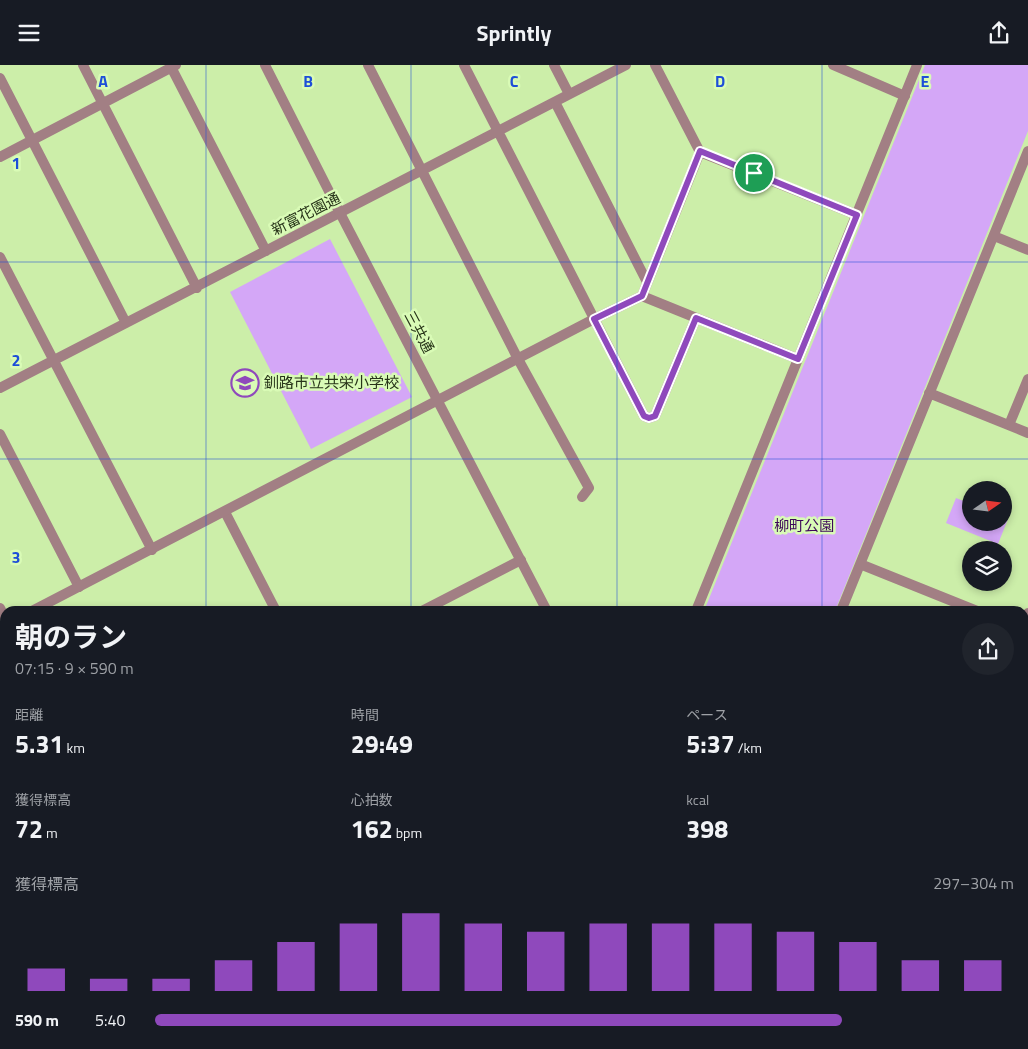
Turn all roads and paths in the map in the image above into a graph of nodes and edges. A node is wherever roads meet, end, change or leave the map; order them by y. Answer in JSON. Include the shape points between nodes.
{"nodes":[{"id":1,"x":83,"y":65,"type":"edge"},
{"id":2,"x":265,"y":65,"type":"edge"},
{"id":3,"x":368,"y":65,"type":"edge"},
{"id":4,"x":464,"y":65,"type":"edge"},
{"id":5,"x":554,"y":65,"type":"edge"},
{"id":6,"x":626,"y":65,"type":"edge"},
{"id":7,"x":655,"y":65,"type":"edge"},
{"id":8,"x":833,"y":65,"type":"edge"},
{"id":9,"x":917,"y":65,"type":"edge"},
{"id":10,"x":173,"y":66,"type":"edge"},
{"id":11,"x":0,"y":78,"type":"edge"},
{"id":12,"x":569,"y":94,"type":"junction"},
{"id":13,"x":905,"y":95,"type":"junction"},
{"id":14,"x":555,"y":101,"type":"junction"},
{"id":15,"x":104,"y":104,"type":"junction"},
{"id":16,"x":498,"y":130,"type":"junction"},
{"id":17,"x":32,"y":140,"type":"junction"},
{"id":18,"x":700,"y":151,"type":"junction"},
{"id":19,"x":1028,"y":151,"type":"edge"},
{"id":20,"x":0,"y":157,"type":"edge"},
{"id":21,"x":422,"y":171,"type":"junction"},
{"id":22,"x":340,"y":213,"type":"junction"},
{"id":23,"x":857,"y":215,"type":"junction"},
{"id":24,"x":994,"y":236,"type":"junction"},
{"id":25,"x":1028,"y":250,"type":"edge"},
{"id":26,"x":266,"y":251,"type":"junction"},
{"id":27,"x":0,"y":257,"type":"edge"},
{"id":28,"x":647,"y":282,"type":"junction"},
{"id":29,"x":197,"y":288,"type":"junction"},
{"id":30,"x":642,"y":296,"type":"junction"},
{"id":31,"x":696,"y":318,"type":"junction"},
{"id":32,"x":594,"y":319,"type":"junction"},
{"id":33,"x":126,"y":323,"type":"junction"},
{"id":34,"x":518,"y":359,"type":"junction"},
{"id":35,"x":798,"y":359,"type":"junction"},
{"id":36,"x":53,"y":361,"type":"junction"},
{"id":37,"x":1028,"y":379,"type":"edge"},
{"id":38,"x":0,"y":388,"type":"edge"},
{"id":39,"x":929,"y":393,"type":"junction"},
{"id":40,"x":438,"y":401,"type":"junction"},
{"id":41,"x":1009,"y":425,"type":"junction"},
{"id":42,"x":1028,"y":433,"type":"edge"},
{"id":43,"x":0,"y":434,"type":"edge"},
{"id":44,"x":582,"y":497,"type":"dead end"},
{"id":45,"x":225,"y":512,"type":"junction"},
{"id":46,"x":152,"y":550,"type":"junction"},
{"id":47,"x":521,"y":560,"type":"junction"},
{"id":48,"x":860,"y":564,"type":"junction"},
{"id":49,"x":79,"y":587,"type":"junction"},
{"id":50,"x":42,"y":606,"type":"edge"},
{"id":51,"x":273,"y":606,"type":"edge"},
{"id":52,"x":432,"y":606,"type":"edge"},
{"id":53,"x":544,"y":606,"type":"edge"},
{"id":54,"x":698,"y":606,"type":"edge"},
{"id":55,"x":843,"y":606,"type":"edge"},
{"id":56,"x":965,"y":606,"type":"edge"}],
"edges":[{"from":1,"to":15,"type":"street"},
{"from":2,"to":22,"type":"street","name":"三共通"},
{"from":3,"to":21,"type":"street"},
{"from":4,"to":16,"type":"street"},
{"from":5,"to":12,"type":"street"},
{"from":6,"to":12,"type":"street","name":"新富花園通"},
{"from":7,"to":18,"type":"street"},
{"from":8,"to":13,"type":"street"},
{"from":9,"to":13,"type":"street"},
{"from":10,"to":15,"type":"street"},
{"from":10,"to":26,"type":"street"},
{"from":11,"to":17,"type":"street"},
{"from":12,"to":14,"type":"street","name":"新富花園通"},
{"from":13,"to":23,"type":"street"},
{"from":14,"to":16,"type":"street","name":"新富花園通"},
{"from":14,"to":28,"type":"street"},
{"from":15,"to":17,"type":"street"},
{"from":15,"to":29,"type":"street"},
{"from":16,"to":21,"type":"street","name":"新富花園通"},
{"from":16,"to":32,"type":"street"},
{"from":17,"to":20,"type":"street"},
{"from":17,"to":33,"type":"street"},
{"from":18,"to":23,"type":"street"},
{"from":18,"to":28,"type":"street"},
{"from":19,"to":24,"type":"street"},
{"from":21,"to":22,"type":"street","name":"新富花園通"},
{"from":21,"to":34,"type":"street"},
{"from":22,"to":26,"type":"street","name":"新富花園通"},
{"from":22,"to":40,"type":"street","name":"三共通"},
{"from":23,"to":35,"type":"street"},
{"from":24,"to":25,"type":"street"},
{"from":24,"to":39,"type":"street"},
{"from":26,"to":29,"type":"street","name":"新富花園通"},
{"from":27,"to":36,"type":"street"},
{"from":28,"to":30,"type":"street"},
{"from":29,"to":33,"type":"street","name":"新富花園通"},
{"from":30,"to":31,"type":"street"},
{"from":30,"to":32,"type":"street"},
{"from":31,"to":32,"type":"street","via":[[655,416],[649,418],[644,416]]},
{"from":31,"to":35,"type":"street"},
{"from":32,"to":34,"type":"street"},
{"from":33,"to":36,"type":"street","name":"新富花園通"},
{"from":34,"to":40,"type":"street"},
{"from":34,"to":44,"type":"street","via":[[589,488]]},
{"from":35,"to":54,"type":"street"},
{"from":36,"to":38,"type":"street","name":"新富花園通"},
{"from":36,"to":46,"type":"street"},
{"from":37,"to":41,"type":"street"},
{"from":39,"to":41,"type":"street"},
{"from":39,"to":48,"type":"street"},
{"from":40,"to":45,"type":"street"},
{"from":40,"to":47,"type":"street","name":"三共通"},
{"from":41,"to":42,"type":"street"},
{"from":43,"to":49,"type":"street"},
{"from":45,"to":46,"type":"street"},
{"from":45,"to":51,"type":"street"},
{"from":46,"to":49,"type":"street"},
{"from":47,"to":52,"type":"street"},
{"from":47,"to":53,"type":"street","name":"三共通"},
{"from":48,"to":55,"type":"street"},
{"from":48,"to":56,"type":"street"},
{"from":49,"to":50,"type":"street"}]}
